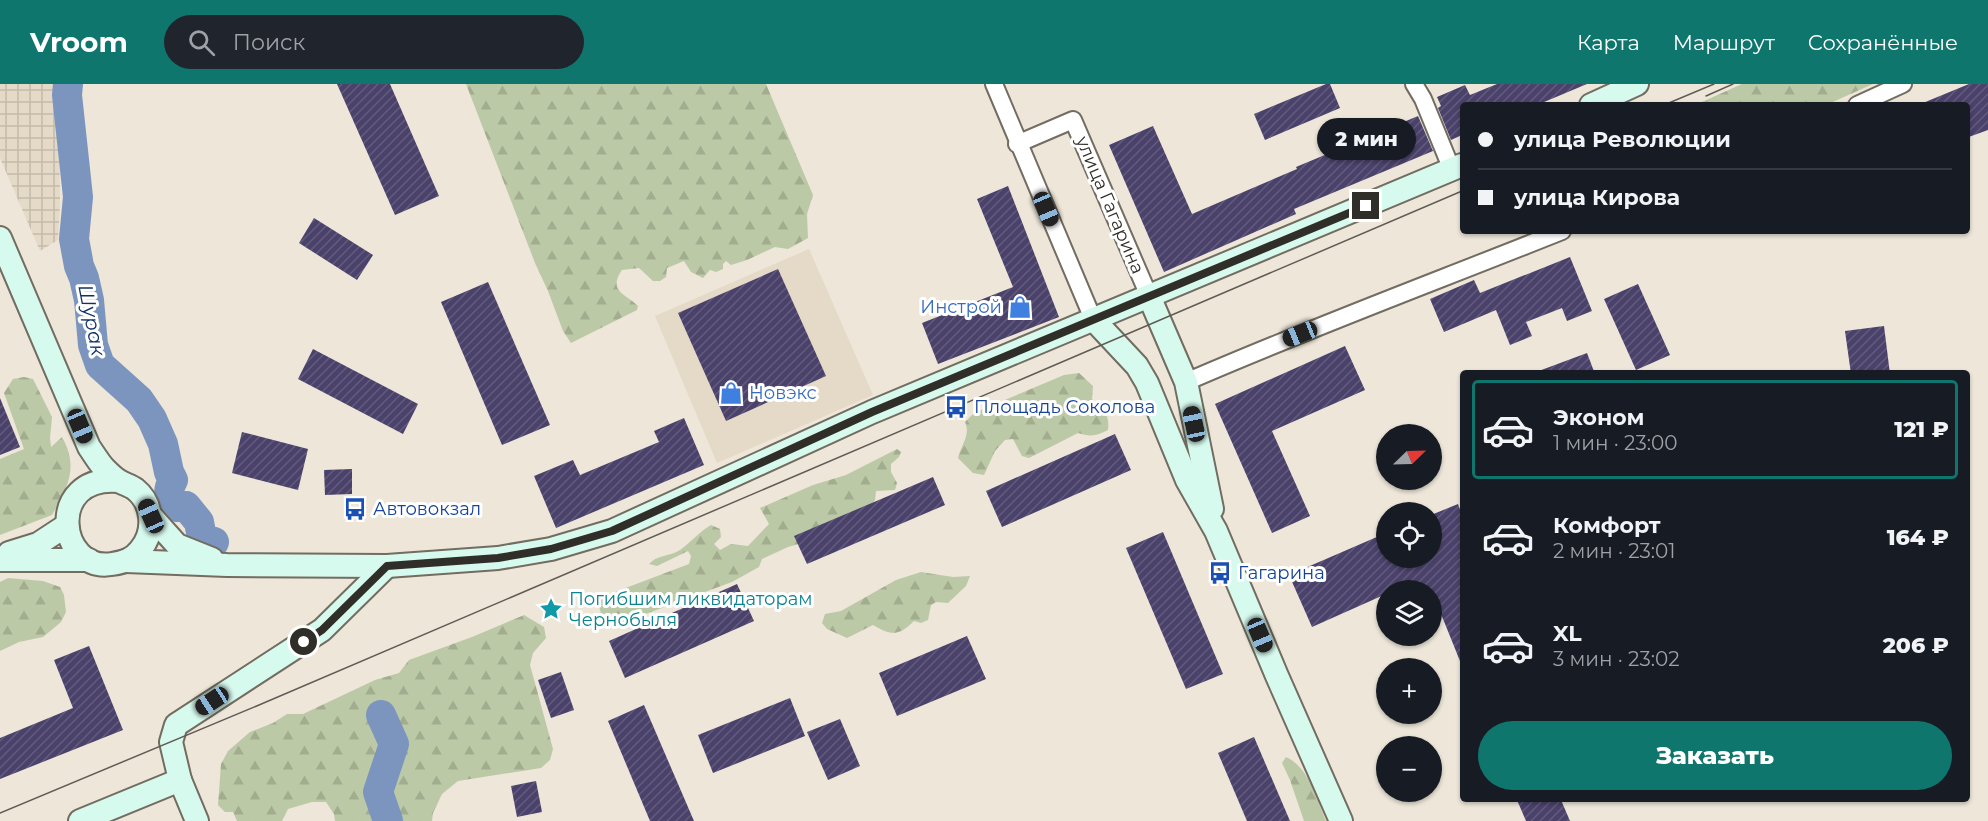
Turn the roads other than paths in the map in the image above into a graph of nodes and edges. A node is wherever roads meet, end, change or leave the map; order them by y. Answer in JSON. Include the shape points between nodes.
{"nodes":[{"id":1,"x":994,"y":84,"type":"edge"},
{"id":2,"x":1414,"y":84,"type":"edge"},
{"id":3,"x":1637,"y":84,"type":"edge"},
{"id":4,"x":1904,"y":84,"type":"edge"},
{"id":5,"x":1598,"y":102,"type":"edge"},
{"id":6,"x":1864,"y":102,"type":"edge"},
{"id":7,"x":1017,"y":144,"type":"junction"},
{"id":8,"x":1457,"y":167,"type":"edge"},
{"id":9,"x":1555,"y":234,"type":"edge"},
{"id":10,"x":0,"y":238,"type":"edge"},
{"id":11,"x":1149,"y":296,"type":"junction"},
{"id":12,"x":1093,"y":319,"type":"junction"},
{"id":13,"x":1186,"y":382,"type":"junction"},
{"id":14,"x":89,"y":447,"type":"junction"},
{"id":15,"x":119,"y":481,"type":"junction"},
{"id":16,"x":82,"y":490,"type":"junction"},
{"id":17,"x":151,"y":516,"type":"junction"},
{"id":18,"x":67,"y":525,"type":"junction"},
{"id":19,"x":1216,"y":531,"type":"junction"},
{"id":20,"x":0,"y":558,"type":"edge"},
{"id":21,"x":89,"y":560,"type":"junction"},
{"id":22,"x":126,"y":561,"type":"junction"},
{"id":23,"x":227,"y":565,"type":"junction"},
{"id":24,"x":387,"y":566,"type":"junction"},
{"id":25,"x":180,"y":780,"type":"junction"},
{"id":26,"x":80,"y":821,"type":"edge"},
{"id":27,"x":196,"y":821,"type":"edge"},
{"id":28,"x":1341,"y":821,"type":"edge"}],
"edges":[{"from":1,"to":7,"type":"street","name":"улица Гагарина"},
{"from":2,"to":8,"type":"street"},
{"from":3,"to":5,"type":"street"},
{"from":4,"to":6,"type":"street"},
{"from":7,"to":11,"type":"street","name":"улица Гагарина","via":[[1073,120]]},
{"from":7,"to":12,"type":"street","name":"улица Гагарина"},
{"from":8,"to":11,"type":"street"},
{"from":9,"to":13,"type":"street"},
{"from":10,"to":14,"type":"street"},
{"from":11,"to":12,"type":"street"},
{"from":11,"to":13,"type":"street","name":"улица Гагарина"},
{"from":12,"to":19,"type":"street","name":"улица Гагарина","via":[[1137,366],[1147,383],[1188,480]]},
{"from":12,"to":24,"type":"street","via":[[872,412],[612,531],[551,549],[498,558]]},
{"from":13,"to":19,"type":"street","name":"улица Гагарина"},
{"from":14,"to":15,"type":"street"},
{"from":14,"to":16,"type":"street","via":[[88,473]]},
{"from":15,"to":16,"type":"street","via":[[94,482]]},
{"from":15,"to":17,"type":"street","via":[[142,496]]},
{"from":16,"to":18,"type":"street","via":[[70,506]]},
{"from":17,"to":22,"type":"street","via":[[146,543]]},
{"from":17,"to":23,"type":"street","via":[[177,545]]},
{"from":18,"to":20,"type":"street","via":[[38,544]]},
{"from":18,"to":21,"type":"street","via":[[71,542]]},
{"from":19,"to":28,"type":"street","name":"улица Гагарина"},
{"from":20,"to":21,"type":"street"},
{"from":21,"to":22,"type":"street","via":[[106,565]]},
{"from":22,"to":23,"type":"street"},
{"from":23,"to":24,"type":"street"},
{"from":24,"to":25,"type":"street","via":[[322,630],[176,725],[171,741]]},
{"from":25,"to":26,"type":"street"},
{"from":25,"to":27,"type":"street"}]}
